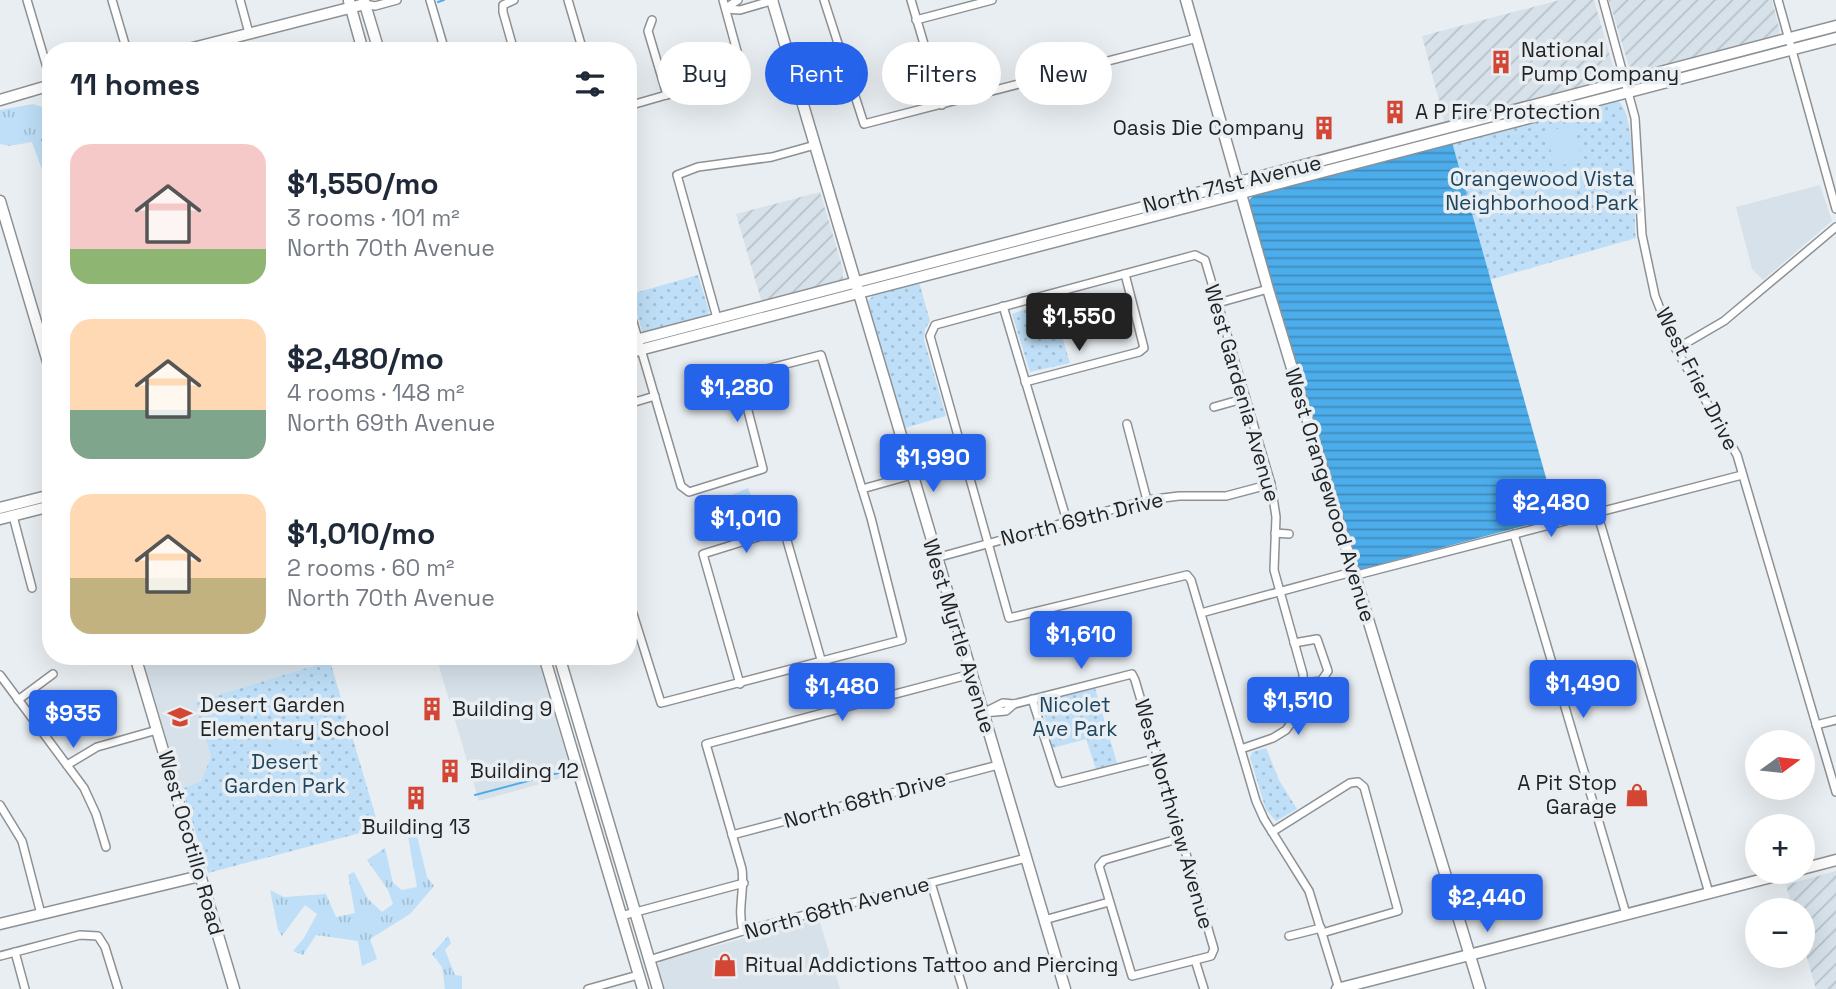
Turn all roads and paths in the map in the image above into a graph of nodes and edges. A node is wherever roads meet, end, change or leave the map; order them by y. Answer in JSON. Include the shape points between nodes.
{"nodes":[{"id":1,"x":27,"y":0,"type":"edge"},
{"id":2,"x":112,"y":0,"type":"edge"},
{"id":3,"x":240,"y":0,"type":"edge"},
{"id":4,"x":397,"y":0,"type":"edge"},
{"id":5,"x":430,"y":0,"type":"edge"},
{"id":6,"x":514,"y":0,"type":"edge"},
{"id":7,"x":568,"y":0,"type":"edge"},
{"id":8,"x":723,"y":0,"type":"edge"},
{"id":9,"x":738,"y":0,"type":"edge"},
{"id":10,"x":772,"y":0,"type":"edge"},
{"id":11,"x":824,"y":0,"type":"edge"},
{"id":12,"x":911,"y":0,"type":"edge"},
{"id":13,"x":992,"y":0,"type":"edge"},
{"id":14,"x":1186,"y":0,"type":"edge"},
{"id":15,"x":1603,"y":0,"type":"edge"},
{"id":16,"x":1778,"y":0,"type":"edge"},
{"id":17,"x":366,"y":1,"type":"edge"},
{"id":18,"x":349,"y":3,"type":"edge"},
{"id":19,"x":746,"y":4,"type":"edge"},
{"id":20,"x":726,"y":9,"type":"junction"},
{"id":21,"x":652,"y":20,"type":"dead end"},
{"id":22,"x":916,"y":20,"type":"junction"},
{"id":23,"x":1836,"y":26,"type":"edge"},
{"id":24,"x":248,"y":33,"type":"junction"},
{"id":25,"x":1197,"y":38,"type":"junction"},
{"id":26,"x":1836,"y":38,"type":"edge"},
{"id":27,"x":124,"y":42,"type":"edge"},
{"id":28,"x":214,"y":42,"type":"edge"},
{"id":29,"x":360,"y":42,"type":"edge"},
{"id":30,"x":377,"y":42,"type":"edge"},
{"id":31,"x":442,"y":42,"type":"edge"},
{"id":32,"x":511,"y":42,"type":"edge"},
{"id":33,"x":580,"y":42,"type":"edge"},
{"id":34,"x":735,"y":42,"type":"edge"},
{"id":35,"x":923,"y":42,"type":"edge"},
{"id":36,"x":1791,"y":44,"type":"junction"},
{"id":37,"x":42,"y":55,"type":"edge"},
{"id":38,"x":1691,"y":64,"type":"junction"},
{"id":39,"x":658,"y":65,"type":"edge"},
{"id":40,"x":1694,"y":75,"type":"junction"},
{"id":41,"x":1626,"y":81,"type":"junction"},
{"id":42,"x":1001,"y":89,"type":"edge"},
{"id":43,"x":42,"y":90,"type":"edge"},
{"id":44,"x":1629,"y":92,"type":"junction"},
{"id":45,"x":658,"y":98,"type":"edge"},
{"id":46,"x":0,"y":100,"type":"edge"},
{"id":47,"x":637,"y":104,"type":"edge"},
{"id":48,"x":942,"y":105,"type":"edge"},
{"id":49,"x":1540,"y":109,"type":"junction"},
{"id":50,"x":815,"y":145,"type":"junction"},
{"id":51,"x":1239,"y":188,"type":"junction"},
{"id":52,"x":0,"y":201,"type":"edge"},
{"id":53,"x":1836,"y":209,"type":"edge"},
{"id":54,"x":1836,"y":228,"type":"edge"},
{"id":55,"x":1125,"y":274,"type":"junction"},
{"id":56,"x":856,"y":288,"type":"junction"},
{"id":57,"x":1268,"y":289,"type":"junction"},
{"id":58,"x":1219,"y":303,"type":"junction"},
{"id":59,"x":1003,"y":306,"type":"junction"},
{"id":60,"x":717,"y":318,"type":"junction"},
{"id":61,"x":42,"y":342,"type":"edge"},
{"id":62,"x":637,"y":344,"type":"edge"},
{"id":63,"x":637,"y":344,"type":"edge"},
{"id":64,"x":637,"y":347,"type":"edge"},
{"id":65,"x":1676,"y":349,"type":"junction"},
{"id":66,"x":1025,"y":382,"type":"junction"},
{"id":67,"x":655,"y":396,"type":"junction"},
{"id":68,"x":1246,"y":398,"type":"junction"},
{"id":69,"x":637,"y":401,"type":"edge"},
{"id":70,"x":1214,"y":407,"type":"dead end"},
{"id":71,"x":1127,"y":424,"type":"dead end"},
{"id":72,"x":912,"y":475,"type":"junction"},
{"id":73,"x":1742,"y":475,"type":"junction"},
{"id":74,"x":1271,"y":484,"type":"junction"},
{"id":75,"x":862,"y":489,"type":"junction"},
{"id":76,"x":42,"y":497,"type":"edge"},
{"id":77,"x":1147,"y":500,"type":"junction"},
{"id":78,"x":0,"y":508,"type":"edge"},
{"id":79,"x":42,"y":508,"type":"edge"},
{"id":80,"x":1597,"y":512,"type":"junction"},
{"id":81,"x":13,"y":516,"type":"junction"},
{"id":82,"x":0,"y":519,"type":"edge"},
{"id":83,"x":1067,"y":521,"type":"junction"},
{"id":84,"x":1275,"y":533,"type":"junction"},
{"id":85,"x":1289,"y":534,"type":"dead end"},
{"id":86,"x":1514,"y":534,"type":"junction"},
{"id":87,"x":986,"y":544,"type":"junction"},
{"id":88,"x":936,"y":558,"type":"junction"},
{"id":89,"x":1352,"y":574,"type":"junction"},
{"id":90,"x":32,"y":588,"type":"dead end"},
{"id":91,"x":1279,"y":592,"type":"junction"},
{"id":92,"x":1200,"y":613,"type":"junction"},
{"id":93,"x":637,"y":626,"type":"edge"},
{"id":94,"x":1294,"y":643,"type":"junction"},
{"id":95,"x":822,"y":663,"type":"junction"},
{"id":96,"x":138,"y":665,"type":"edge"},
{"id":97,"x":547,"y":665,"type":"edge"},
{"id":98,"x":562,"y":665,"type":"edge"},
{"id":99,"x":53,"y":674,"type":"dead end"},
{"id":100,"x":971,"y":674,"type":"junction"},
{"id":101,"x":0,"y":675,"type":"edge"},
{"id":102,"x":1304,"y":683,"type":"junction"},
{"id":103,"x":567,"y":684,"type":"junction"},
{"id":104,"x":740,"y":684,"type":"junction"},
{"id":105,"x":553,"y":688,"type":"junction"},
{"id":106,"x":18,"y":699,"type":"junction"},
{"id":107,"x":1032,"y":699,"type":"junction"},
{"id":108,"x":983,"y":713,"type":"junction"},
{"id":109,"x":1836,"y":720,"type":"edge"},
{"id":110,"x":1816,"y":725,"type":"junction"},
{"id":111,"x":157,"y":730,"type":"junction"},
{"id":112,"x":1241,"y":749,"type":"junction"},
{"id":113,"x":1158,"y":758,"type":"junction"},
{"id":114,"x":67,"y":765,"type":"junction"},
{"id":115,"x":998,"y":765,"type":"junction"},
{"id":116,"x":1836,"y":793,"type":"edge"},
{"id":117,"x":0,"y":804,"type":"edge"},
{"id":118,"x":1272,"y":832,"type":"junction"},
{"id":119,"x":732,"y":835,"type":"junction"},
{"id":120,"x":1181,"y":838,"type":"junction"},
{"id":121,"x":106,"y":847,"type":"dead end"},
{"id":122,"x":1026,"y":858,"type":"junction"},
{"id":123,"x":1836,"y":860,"type":"edge"},
{"id":124,"x":1815,"y":866,"type":"edge"},
{"id":125,"x":200,"y":876,"type":"junction"},
{"id":126,"x":744,"y":883,"type":"junction"},
{"id":127,"x":931,"y":883,"type":"junction"},
{"id":128,"x":1745,"y":884,"type":"edge"},
{"id":129,"x":1709,"y":893,"type":"junction"},
{"id":130,"x":1110,"y":902,"type":"junction"},
{"id":131,"x":635,"y":912,"type":"junction"},
{"id":132,"x":41,"y":914,"type":"junction"},
{"id":133,"x":1626,"y":914,"type":"junction"},
{"id":134,"x":621,"y":916,"type":"junction"},
{"id":135,"x":1044,"y":920,"type":"junction"},
{"id":136,"x":0,"y":925,"type":"edge"},
{"id":137,"x":1322,"y":930,"type":"junction"},
{"id":138,"x":743,"y":931,"type":"junction"},
{"id":139,"x":1289,"y":936,"type":"dead end"},
{"id":140,"x":15,"y":952,"type":"junction"},
{"id":141,"x":1469,"y":954,"type":"junction"},
{"id":142,"x":0,"y":956,"type":"edge"},
{"id":143,"x":649,"y":960,"type":"junction"},
{"id":144,"x":1195,"y":960,"type":"junction"},
{"id":145,"x":638,"y":975,"type":"junction"},
{"id":146,"x":24,"y":989,"type":"edge"},
{"id":147,"x":118,"y":989,"type":"edge"},
{"id":148,"x":234,"y":989,"type":"edge"},
{"id":149,"x":588,"y":989,"type":"edge"},
{"id":150,"x":643,"y":989,"type":"edge"},
{"id":151,"x":649,"y":989,"type":"edge"},
{"id":152,"x":658,"y":989,"type":"edge"},
{"id":153,"x":963,"y":989,"type":"edge"},
{"id":154,"x":1065,"y":989,"type":"edge"},
{"id":155,"x":1204,"y":989,"type":"edge"},
{"id":156,"x":1338,"y":989,"type":"edge"},
{"id":157,"x":1480,"y":989,"type":"edge"}],
"edges":[{"from":1,"to":37,"type":"street"},
{"from":2,"to":27,"type":"street"},
{"from":3,"to":24,"type":"street"},
{"from":4,"to":17,"type":"street","via":[[375,6]]},
{"from":5,"to":31,"type":"street"},
{"from":6,"to":32,"type":"street","via":[[503,5]]},
{"from":7,"to":33,"type":"street"},
{"from":8,"to":20,"type":"street"},
{"from":9,"to":20,"type":"street"},
{"from":10,"to":19,"type":"street"},
{"from":10,"to":50,"type":"street","name":"West Myrtle Avenue"},
{"from":11,"to":48,"type":"street","via":[[864,124]]},
{"from":12,"to":22,"type":"street"},
{"from":13,"to":22,"type":"street"},
{"from":14,"to":25,"type":"street","name":"West Orangewood Avenue"},
{"from":15,"to":41,"type":"street","name":"West Frier Drive"},
{"from":16,"to":36,"type":"street"},
{"from":17,"to":18,"type":"street"},
{"from":17,"to":30,"type":"street"},
{"from":18,"to":24,"type":"street"},
{"from":18,"to":29,"type":"street"},
{"from":19,"to":20,"type":"street"},
{"from":20,"to":34,"type":"street"},
{"from":21,"to":39,"type":"street","via":[[648,31]]},
{"from":22,"to":35,"type":"street"},
{"from":23,"to":36,"type":"street","name":"North 71st Avenue"},
{"from":24,"to":28,"type":"street"},
{"from":25,"to":42,"type":"street"},
{"from":25,"to":51,"type":"street","name":"West Orangewood Avenue"},
{"from":26,"to":36,"type":"street","name":"North 71st Avenue"},
{"from":36,"to":38,"type":"street","name":"North 71st Avenue"},
{"from":36,"to":40,"type":"street","name":"North 71st Avenue"},
{"from":36,"to":53,"type":"street"},
{"from":38,"to":40,"type":"street"},
{"from":38,"to":41,"type":"street","name":"North 71st Avenue"},
{"from":40,"to":44,"type":"street","name":"North 71st Avenue"},
{"from":41,"to":44,"type":"street","name":"West Frier Drive"},
{"from":41,"to":49,"type":"street","name":"North 71st Avenue"},
{"from":43,"to":46,"type":"street"},
{"from":44,"to":49,"type":"street","name":"North 71st Avenue"},
{"from":44,"to":65,"type":"street","name":"West Frier Drive","via":[[1638,139],[1646,255],[1655,296]]},
{"from":45,"to":47,"type":"street"},
{"from":49,"to":51,"type":"street","name":"North 71st Avenue"},
{"from":50,"to":56,"type":"street","name":"West Myrtle Avenue"},
{"from":50,"to":60,"type":"street","via":[[677,175]]},
{"from":51,"to":56,"type":"street","name":"North 71st Avenue"},
{"from":51,"to":57,"type":"street","name":"West Orangewood Avenue"},
{"from":52,"to":61,"type":"street"},
{"from":54,"to":65,"type":"street","via":[[1724,321]]},
{"from":55,"to":58,"type":"street","name":"West Gardenia Avenue","via":[[1201,256]]},
{"from":55,"to":59,"type":"street"},
{"from":55,"to":66,"type":"street","via":[[1144,348]]},
{"from":56,"to":60,"type":"street","name":"North 71st Avenue"},
{"from":56,"to":62,"type":"street","name":"North 71st Avenue"},
{"from":56,"to":72,"type":"street","name":"West Myrtle Avenue"},
{"from":57,"to":58,"type":"street"},
{"from":57,"to":89,"type":"street","name":"West Orangewood Avenue"},
{"from":58,"to":68,"type":"street","name":"West Gardenia Avenue"},
{"from":59,"to":66,"type":"street"},
{"from":59,"to":87,"type":"street","via":[[930,329]]},
{"from":60,"to":63,"type":"street","name":"North 71st Avenue"},
{"from":64,"to":67,"type":"street"},
{"from":65,"to":73,"type":"street","name":"West Frier Drive","via":[[1729,438]]},
{"from":66,"to":83,"type":"street"},
{"from":67,"to":69,"type":"street"},
{"from":67,"to":75,"type":"street","via":[[684,491],[689,492],[764,469],[739,376],[821,355]]},
{"from":68,"to":70,"type":"street"},
{"from":68,"to":74,"type":"street","name":"West Gardenia Avenue"},
{"from":71,"to":77,"type":"street"},
{"from":72,"to":75,"type":"street"},
{"from":72,"to":88,"type":"street","name":"West Myrtle Avenue"},
{"from":73,"to":80,"type":"street"},
{"from":73,"to":110,"type":"street","name":"West Frier Drive"},
{"from":74,"to":77,"type":"street","name":"North 69th Drive","via":[[1226,496]]},
{"from":74,"to":84,"type":"street","name":"West Gardenia Avenue"},
{"from":75,"to":95,"type":"street","via":[[902,640]]},
{"from":76,"to":78,"type":"street"},
{"from":77,"to":83,"type":"street","name":"North 69th Drive"},
{"from":79,"to":81,"type":"street"},
{"from":80,"to":86,"type":"street"},
{"from":80,"to":129,"type":"street"},
{"from":81,"to":82,"type":"street"},
{"from":81,"to":90,"type":"street"},
{"from":83,"to":87,"type":"street","name":"North 69th Drive"},
{"from":84,"to":85,"type":"street","name":"West Gardenia Avenue"},
{"from":84,"to":91,"type":"street","name":"West Gardenia Avenue","via":[[1274,570]]},
{"from":86,"to":89,"type":"street"},
{"from":86,"to":133,"type":"street"},
{"from":87,"to":88,"type":"street","name":"North 69th Drive"},
{"from":87,"to":92,"type":"street","via":[[1009,618],[1187,575]]},
{"from":88,"to":100,"type":"street","name":"West Myrtle Avenue"},
{"from":89,"to":91,"type":"street"},
{"from":89,"to":141,"type":"street","name":"West Orangewood Avenue"},
{"from":91,"to":92,"type":"street"},
{"from":91,"to":94,"type":"street","name":"West Gardenia Avenue"},
{"from":92,"to":112,"type":"street"},
{"from":93,"to":104,"type":"street","via":[[662,703]]},
{"from":94,"to":102,"type":"street","name":"West Gardenia Avenue"},
{"from":94,"to":102,"type":"street","via":[[1317,639],[1328,671],[1321,681]]},
{"from":95,"to":104,"type":"street"},
{"from":95,"to":104,"type":"street","via":[[783,531],[703,554]]},
{"from":96,"to":111,"type":"street","name":"West Ocotillo Road"},
{"from":97,"to":105,"type":"street"},
{"from":98,"to":103,"type":"street"},
{"from":99,"to":106,"type":"street"},
{"from":100,"to":108,"type":"street","name":"West Myrtle Avenue"},
{"from":100,"to":119,"type":"street","via":[[706,744]]},
{"from":101,"to":106,"type":"street"},
{"from":102,"to":112,"type":"street","via":[[1299,712],[1286,730]]},
{"from":103,"to":105,"type":"street"},
{"from":103,"to":131,"type":"street"},
{"from":105,"to":134,"type":"street"},
{"from":106,"to":114,"type":"street"},
{"from":107,"to":108,"type":"street","via":[[1006,711]]},
{"from":107,"to":113,"type":"street","via":[[1059,783]]},
{"from":107,"to":113,"type":"street","name":"West Northview Avenue","via":[[1132,674]]},
{"from":108,"to":115,"type":"street","name":"West Myrtle Avenue"},
{"from":109,"to":110,"type":"street"},
{"from":110,"to":116,"type":"street","name":"West Frier Drive"},
{"from":111,"to":114,"type":"street","via":[[97,747]]},
{"from":111,"to":125,"type":"street","name":"West Ocotillo Road"},
{"from":112,"to":118,"type":"street","via":[[1256,801]]},
{"from":113,"to":120,"type":"street","name":"West Northview Avenue"},
{"from":114,"to":121,"type":"street","via":[[91,801]]},
{"from":115,"to":119,"type":"street","name":"North 68th Drive"},
{"from":115,"to":122,"type":"street","name":"West Myrtle Avenue"},
{"from":117,"to":132,"type":"street","via":[[22,841]]},
{"from":118,"to":137,"type":"street","via":[[1309,891]]},
{"from":118,"to":137,"type":"street","via":[[1349,783],[1364,787],[1398,911]]},
{"from":119,"to":126,"type":"street"},
{"from":120,"to":130,"type":"street","via":[[1101,862]]},
{"from":120,"to":144,"type":"street","name":"West Northview Avenue","via":[[1213,954]]},
{"from":122,"to":127,"type":"street","name":"North 68th Avenue"},
{"from":122,"to":135,"type":"street","name":"West Myrtle Avenue"},
{"from":123,"to":124,"type":"street"},
{"from":125,"to":132,"type":"street"},
{"from":125,"to":148,"type":"street","name":"West Ocotillo Road"},
{"from":126,"to":131,"type":"street"},
{"from":126,"to":138,"type":"street","via":[[739,914]]},
{"from":127,"to":138,"type":"street","name":"North 68th Avenue"},
{"from":127,"to":153,"type":"street"},
{"from":128,"to":129,"type":"street"},
{"from":129,"to":133,"type":"street"},
{"from":130,"to":135,"type":"street"},
{"from":130,"to":144,"type":"street","via":[[1132,976]]},
{"from":131,"to":134,"type":"street"},
{"from":131,"to":143,"type":"street"},
{"from":132,"to":136,"type":"street"},
{"from":133,"to":141,"type":"street"},
{"from":134,"to":145,"type":"street"},
{"from":135,"to":154,"type":"street","name":"West Myrtle Avenue"},
{"from":137,"to":139,"type":"street"},
{"from":137,"to":156,"type":"street"},
{"from":138,"to":143,"type":"street","name":"North 68th Avenue"},
{"from":140,"to":142,"type":"street"},
{"from":140,"to":146,"type":"street"},
{"from":140,"to":147,"type":"street","via":[[80,935],[98,936]]},
{"from":141,"to":156,"type":"street"},
{"from":141,"to":157,"type":"street","name":"West Orangewood Avenue"},
{"from":143,"to":152,"type":"street"},
{"from":144,"to":155,"type":"street","name":"West Northview Avenue"},
{"from":145,"to":149,"type":"street"},
{"from":145,"to":150,"type":"street"},
{"from":145,"to":151,"type":"street"}]}
